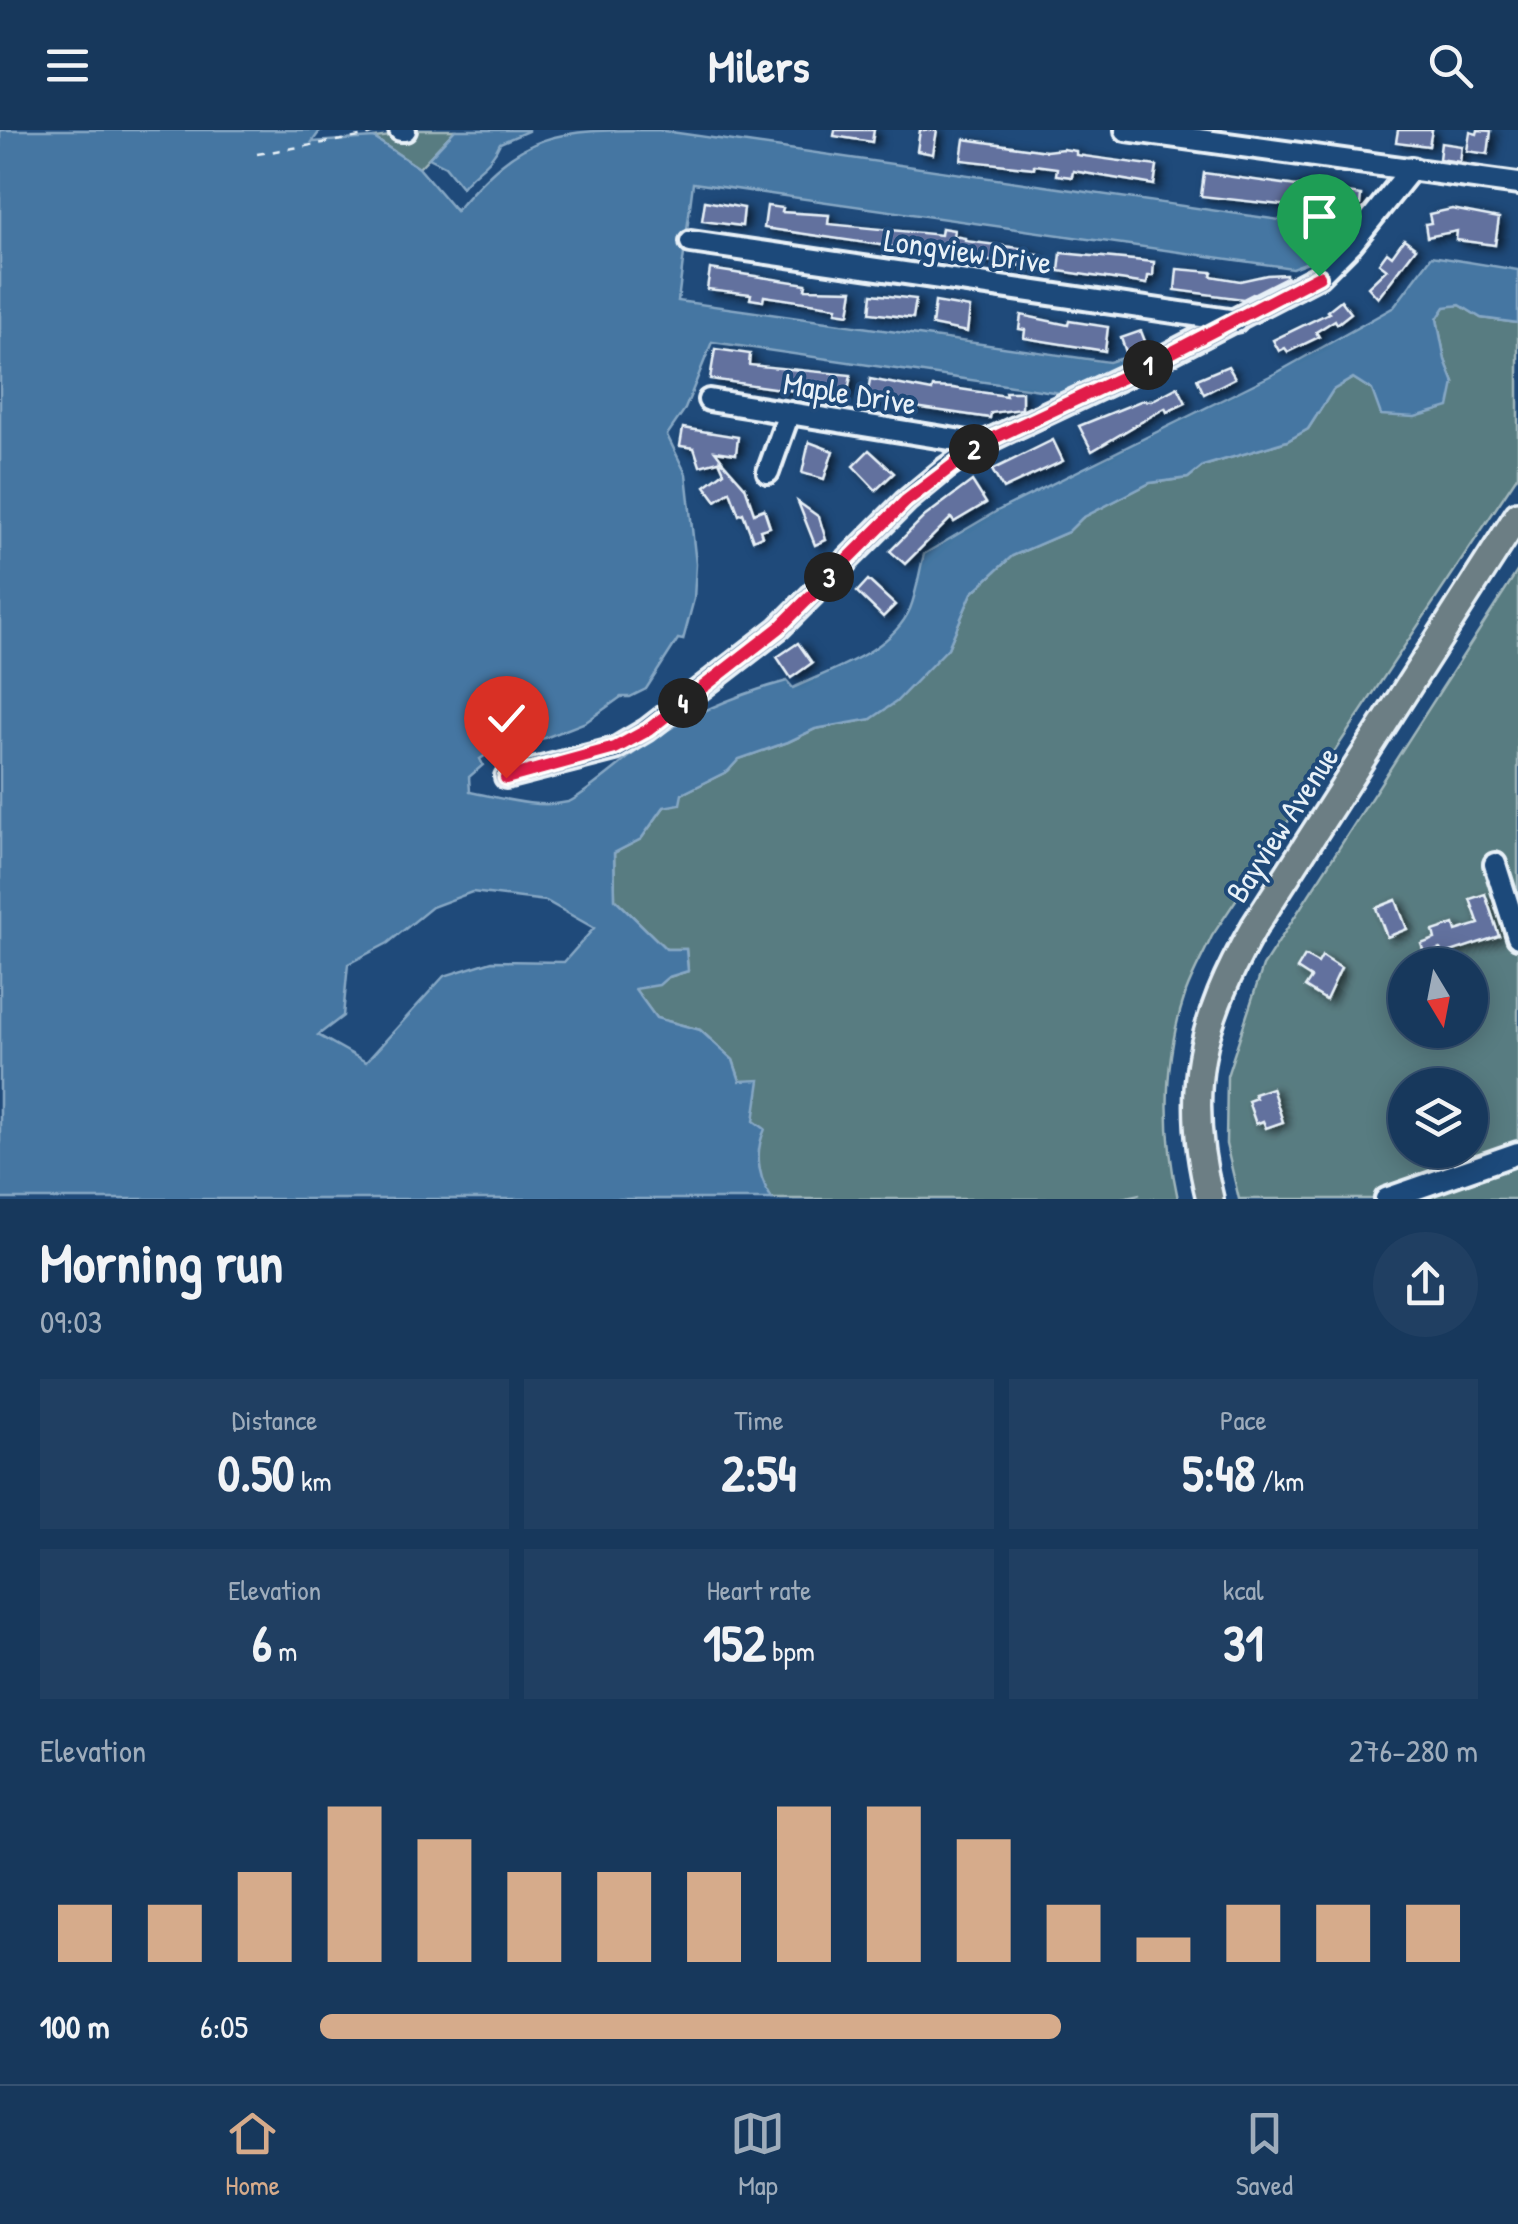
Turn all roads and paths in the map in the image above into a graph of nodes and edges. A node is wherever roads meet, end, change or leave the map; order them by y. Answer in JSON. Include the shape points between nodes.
{"nodes":[{"id":1,"x":380,"y":130,"type":"edge"},
{"id":2,"x":1126,"y":130,"type":"edge"},
{"id":3,"x":257,"y":154,"type":"dead end"},
{"id":4,"x":1412,"y":168,"type":"junction"},
{"id":5,"x":1518,"y":184,"type":"edge"},
{"id":6,"x":691,"y":242,"type":"dead end"},
{"id":7,"x":1236,"y":320,"type":"junction"},
{"id":8,"x":709,"y":400,"type":"dead end"},
{"id":9,"x":789,"y":413,"type":"junction"},
{"id":10,"x":981,"y":444,"type":"junction"},
{"id":11,"x":768,"y":472,"type":"dead end"},
{"id":12,"x":1518,"y":515,"type":"edge"},
{"id":13,"x":506,"y":778,"type":"dead end"},
{"id":14,"x":1496,"y":864,"type":"dead end"},
{"id":15,"x":1518,"y":937,"type":"edge"},
{"id":16,"x":1518,"y":1153,"type":"edge"},
{"id":17,"x":1210,"y":1199,"type":"edge"},
{"id":18,"x":1386,"y":1199,"type":"edge"}],
"edges":[{"from":1,"to":3,"type":"path"},
{"from":2,"to":4,"type":"street"},
{"from":4,"to":5,"type":"street"},
{"from":4,"to":7,"type":"street","via":[[1327,269]]},
{"from":6,"to":7,"type":"street","name":"Longview Drive"},
{"from":7,"to":10,"type":"street"},
{"from":8,"to":9,"type":"street","name":"Maple Drive"},
{"from":9,"to":10,"type":"street","name":"Maple Drive"},
{"from":9,"to":11,"type":"street"},
{"from":10,"to":13,"type":"street","via":[[906,501],[779,628],[648,730],[615,748]]},
{"from":12,"to":17,"type":"main road","name":"Bayview Avenue","via":[[1254,926],[1218,995],[1197,1089]]},
{"from":14,"to":15,"type":"street"},
{"from":16,"to":18,"type":"street"}]}
